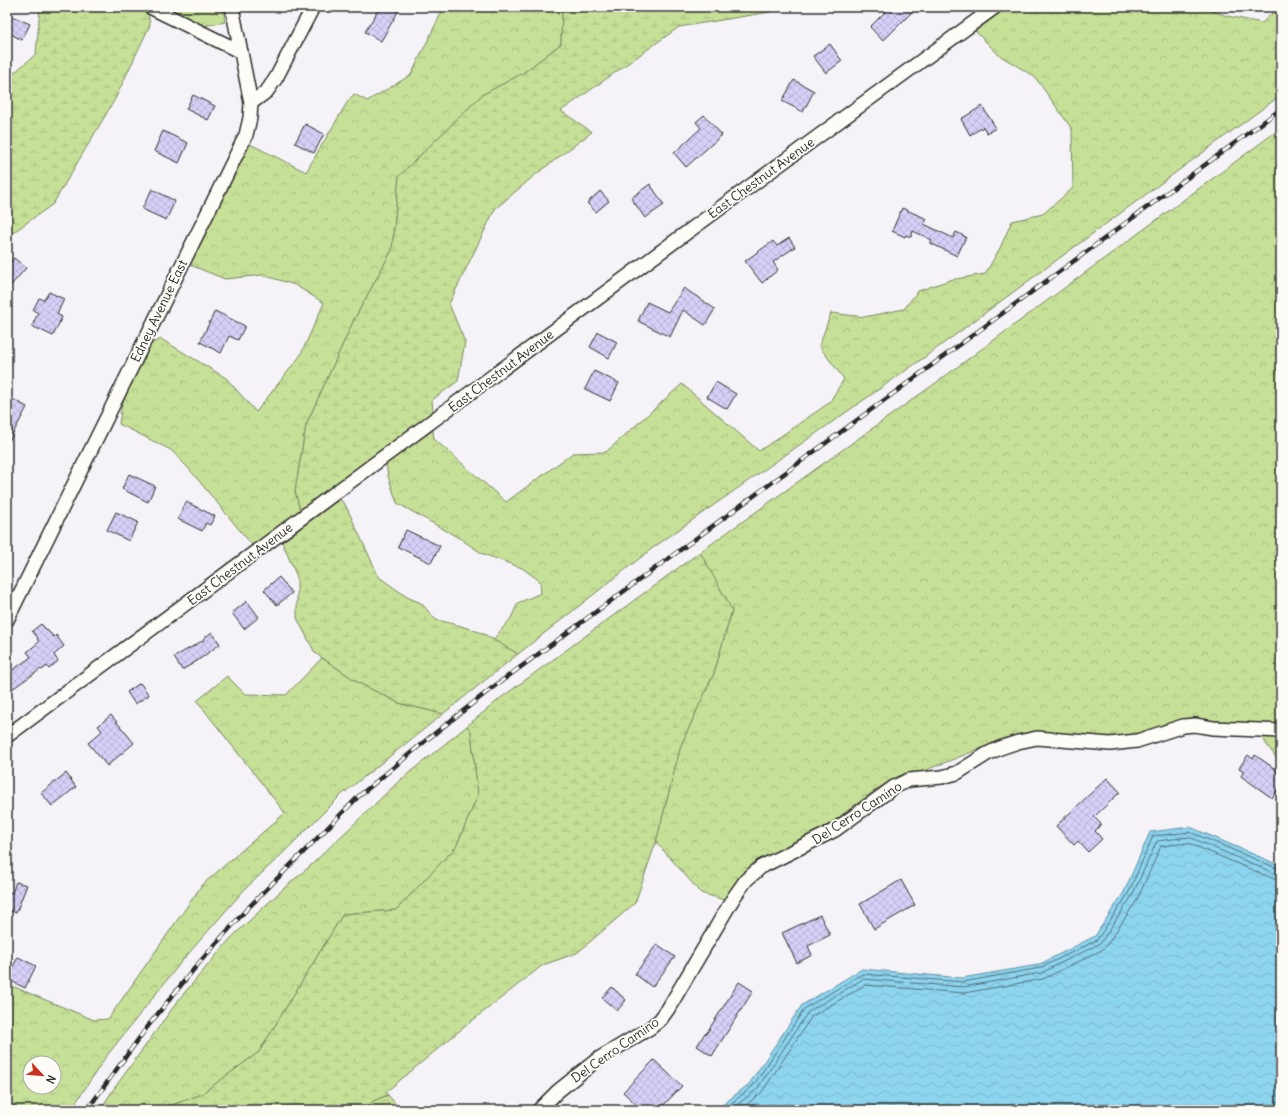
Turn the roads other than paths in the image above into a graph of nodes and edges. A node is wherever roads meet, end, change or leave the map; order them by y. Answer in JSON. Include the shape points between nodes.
{"nodes":[{"id":1,"x":150,"y":7,"type":"edge"},
{"id":2,"x":232,"y":7,"type":"edge"},
{"id":3,"x":313,"y":7,"type":"edge"},
{"id":4,"x":995,"y":7,"type":"edge"},
{"id":5,"x":241,"y":52,"type":"junction"},
{"id":6,"x":251,"y":103,"type":"junction"},
{"id":7,"x":7,"y":620,"type":"edge"},
{"id":8,"x":1281,"y":731,"type":"edge"},
{"id":9,"x":7,"y":736,"type":"edge"},
{"id":10,"x":539,"y":1110,"type":"edge"}],
"edges":[{"from":1,"to":5,"type":"street"},
{"from":2,"to":5,"type":"street","name":"Edney Avenue East"},
{"from":3,"to":6,"type":"street","via":[[276,78],[267,91]]},
{"from":4,"to":9,"type":"street","name":"East Chestnut Avenue"},
{"from":5,"to":6,"type":"street","name":"Edney Avenue East"},
{"from":6,"to":7,"type":"street","name":"Edney Avenue East","via":[[246,135]]},
{"from":8,"to":10,"type":"street","name":"Del Cerro Camino","via":[[1195,725],[1183,726],[1136,741],[1110,744],[1037,738],[1000,748],[957,773],[909,780],[894,787],[835,830],[761,867],[746,880],[660,1020],[598,1059]]}]}
